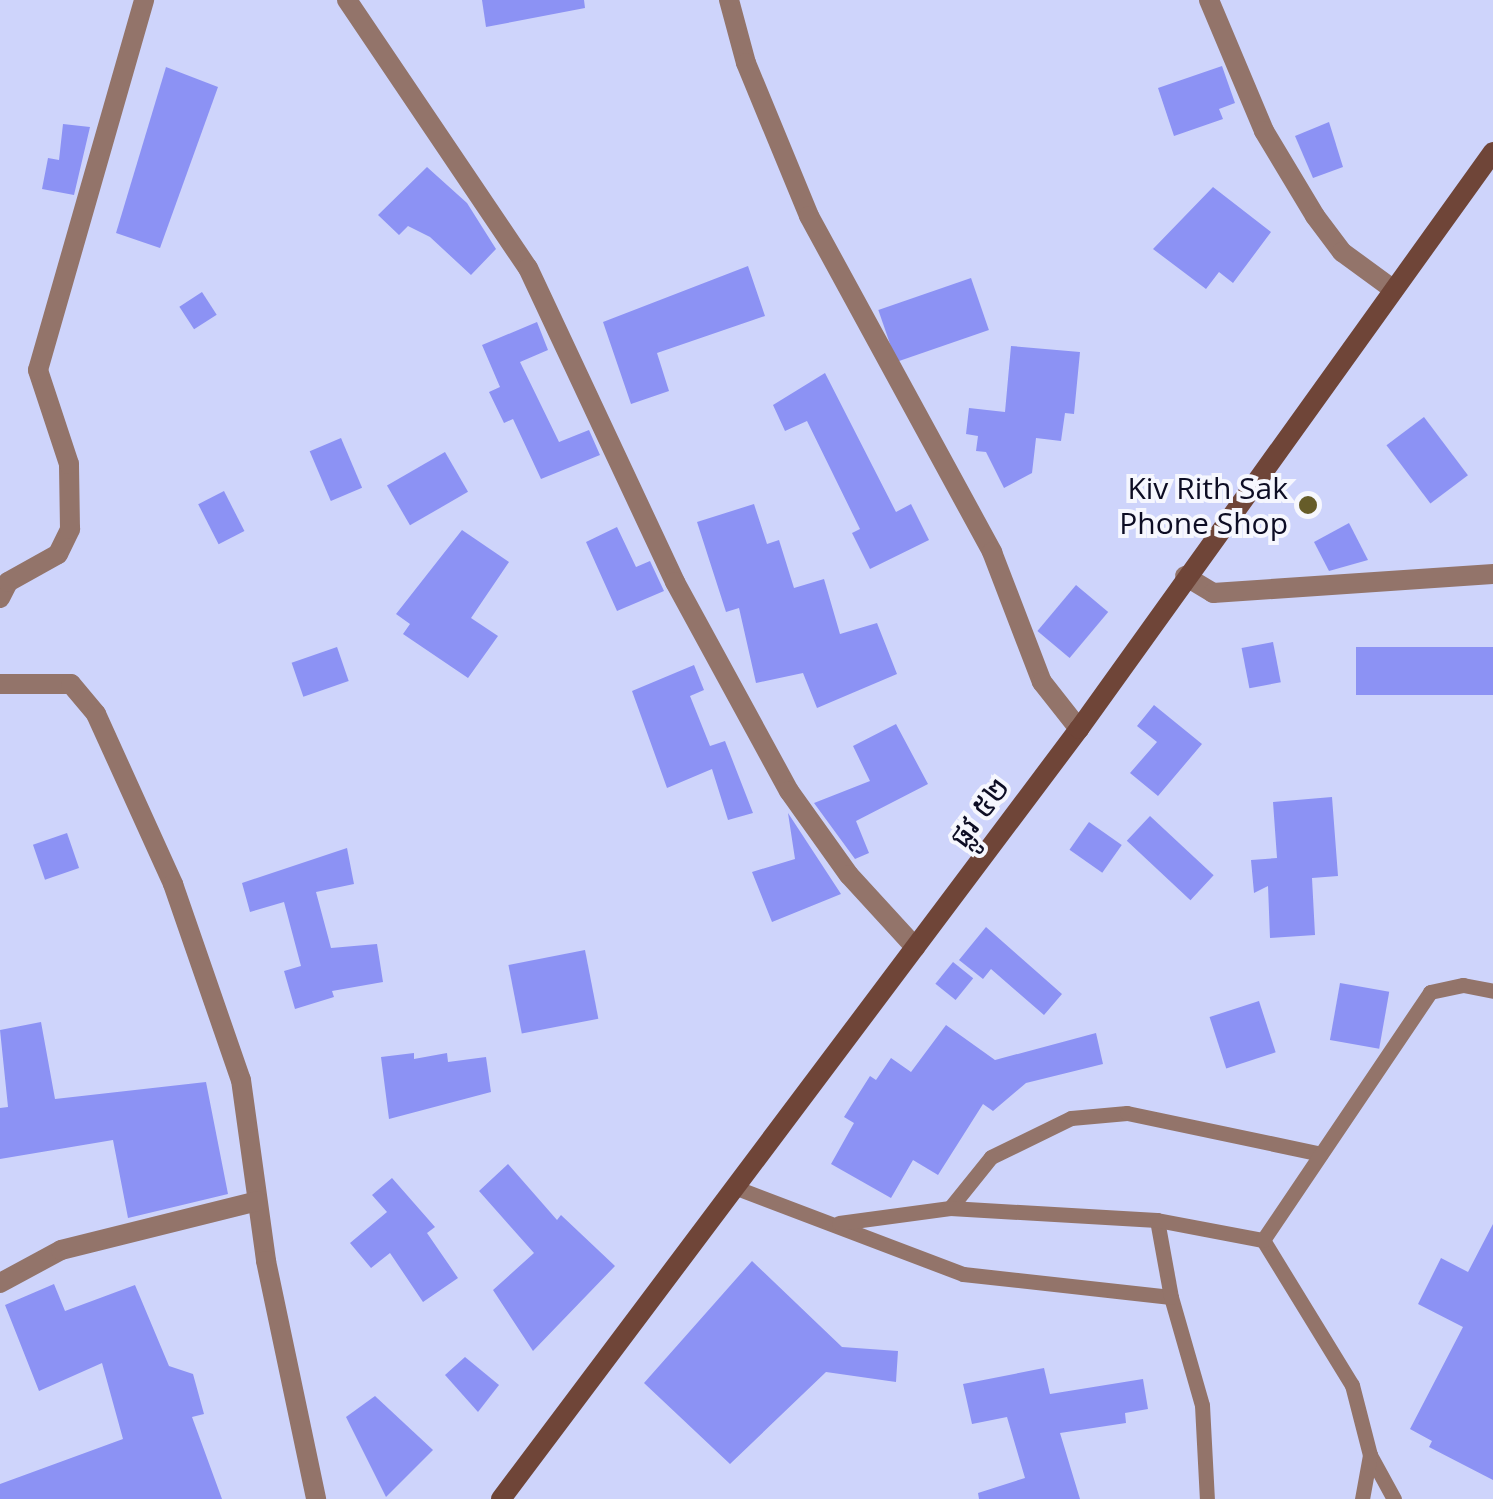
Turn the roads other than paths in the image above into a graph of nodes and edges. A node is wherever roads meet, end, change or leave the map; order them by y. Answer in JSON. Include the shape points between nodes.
{"nodes":[{"id":1,"x":144,"y":0,"type":"edge"},
{"id":2,"x":348,"y":0,"type":"edge"},
{"id":3,"x":729,"y":0,"type":"edge"},
{"id":4,"x":1208,"y":0,"type":"edge"},
{"id":5,"x":1493,"y":152,"type":"edge"},
{"id":6,"x":1394,"y":290,"type":"junction"},
{"id":7,"x":1493,"y":574,"type":"edge"},
{"id":8,"x":1186,"y":576,"type":"junction"},
{"id":9,"x":0,"y":598,"type":"edge"},
{"id":10,"x":0,"y":684,"type":"edge"},
{"id":11,"x":1079,"y":729,"type":"junction"},
{"id":12,"x":915,"y":947,"type":"junction"},
{"id":13,"x":1493,"y":991,"type":"edge"},
{"id":14,"x":1321,"y":1154,"type":"junction"},
{"id":15,"x":734,"y":1187,"type":"junction"},
{"id":16,"x":258,"y":1201,"type":"junction"},
{"id":17,"x":950,"y":1208,"type":"junction"},
{"id":18,"x":1157,"y":1220,"type":"junction"},
{"id":19,"x":839,"y":1223,"type":"junction"},
{"id":20,"x":1262,"y":1240,"type":"junction"},
{"id":21,"x":0,"y":1283,"type":"edge"},
{"id":22,"x":1171,"y":1297,"type":"junction"},
{"id":23,"x":1370,"y":1455,"type":"junction"},
{"id":24,"x":316,"y":1499,"type":"edge"},
{"id":25,"x":502,"y":1499,"type":"edge"},
{"id":26,"x":1206,"y":1499,"type":"edge"},
{"id":27,"x":1362,"y":1499,"type":"edge"},
{"id":28,"x":1394,"y":1499,"type":"edge"}],
"edges":[{"from":1,"to":9,"type":"street","via":[[38,370],[69,464],[70,529],[58,554],[8,582]]},
{"from":2,"to":12,"type":"street","via":[[528,268],[674,582],[788,790],[849,875]]},
{"from":3,"to":11,"type":"street","via":[[746,63],[808,216],[992,552],[1042,682]]},
{"from":4,"to":6,"type":"street","via":[[1264,130],[1315,216],[1342,252]]},
{"from":5,"to":6,"type":"street","name":"ផ្លូវ ៥២"},
{"from":6,"to":8,"type":"street","name":"ផ្លូវ ៥២"},
{"from":7,"to":8,"type":"street","via":[[1213,593]]},
{"from":8,"to":11,"type":"street","name":"ផ្លូវ ៥២"},
{"from":10,"to":16,"type":"street","via":[[71,684],[96,714],[224,1019]]},
{"from":11,"to":12,"type":"street","name":"ផ្លូវ ៥២"},
{"from":12,"to":15,"type":"street","name":"ផ្លូវ ៥២"},
{"from":13,"to":14,"type":"lane","via":[[1430,992]]},
{"from":14,"to":17,"type":"lane","via":[[1127,1113],[1072,1118],[991,1157]]},
{"from":14,"to":20,"type":"lane"},
{"from":15,"to":19,"type":"lane"},
{"from":15,"to":25,"type":"street","name":"ផ្លូវ ៥២"},
{"from":16,"to":21,"type":"street","via":[[61,1250]]},
{"from":16,"to":24,"type":"street"},
{"from":17,"to":18,"type":"lane"},
{"from":17,"to":19,"type":"lane"},
{"from":18,"to":20,"type":"lane"},
{"from":18,"to":22,"type":"lane"},
{"from":19,"to":22,"type":"lane","via":[[894,1253],[963,1274]]},
{"from":20,"to":23,"type":"lane","via":[[1352,1385]]},
{"from":22,"to":26,"type":"lane","via":[[1198,1386]]},
{"from":23,"to":27,"type":"lane"},
{"from":23,"to":28,"type":"lane"}]}
